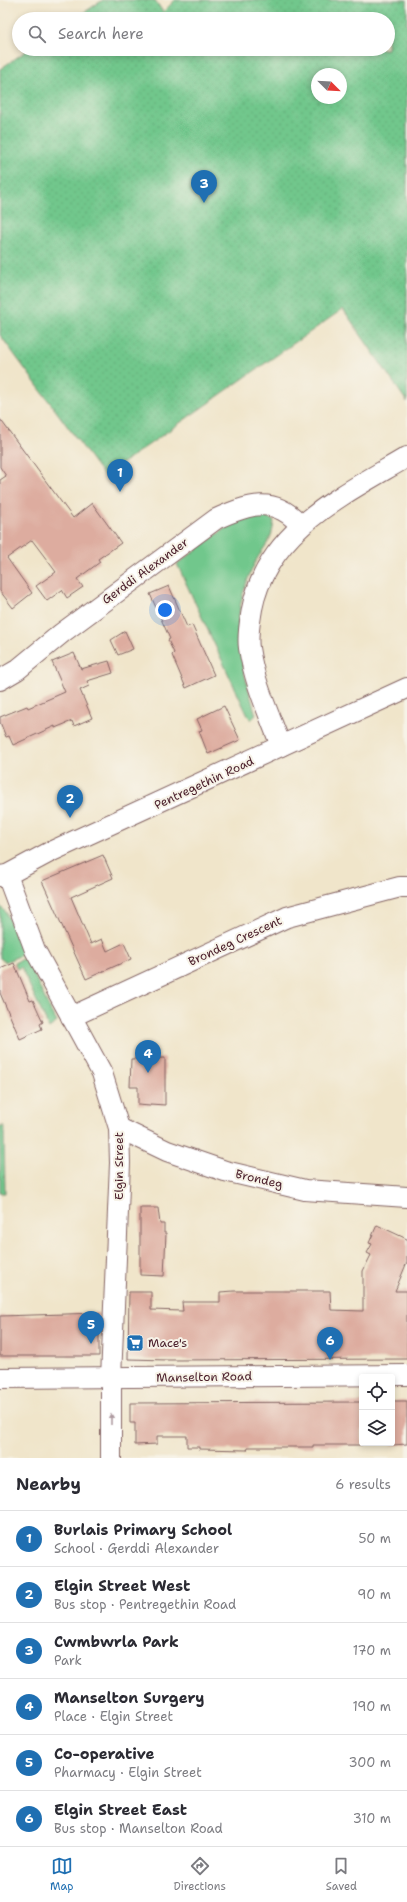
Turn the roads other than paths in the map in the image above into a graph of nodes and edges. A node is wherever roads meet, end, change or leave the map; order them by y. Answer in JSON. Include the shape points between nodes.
{"nodes":[{"id":1,"x":407,"y":456,"type":"edge"},
{"id":2,"x":301,"y":526,"type":"junction"},
{"id":3,"x":0,"y":680,"type":"edge"},
{"id":4,"x":407,"y":688,"type":"edge"},
{"id":5,"x":281,"y":746,"type":"junction"},
{"id":6,"x":3,"y":876,"type":"edge"},
{"id":7,"x":407,"y":887,"type":"edge"},
{"id":8,"x":71,"y":1017,"type":"junction"},
{"id":9,"x":119,"y":1128,"type":"junction"},
{"id":10,"x":407,"y":1197,"type":"edge"},
{"id":11,"x":407,"y":1375,"type":"edge"},
{"id":12,"x":0,"y":1378,"type":"edge"},
{"id":13,"x":111,"y":1378,"type":"junction"},
{"id":14,"x":111,"y":1458,"type":"edge"}],
"edges":[{"from":1,"to":2,"type":"street","via":[[327,504]]},
{"from":2,"to":3,"type":"street","name":"Gerddi Alexander","via":[[280,509],[262,504],[241,507],[216,519],[62,633],[17,670]]},
{"from":2,"to":5,"type":"street","via":[[273,558],[260,579],[249,624],[252,668]]},
{"from":4,"to":5,"type":"street","name":"Pentregethin Road"},
{"from":5,"to":6,"type":"street","name":"Pentregethin Road"},
{"from":6,"to":8,"type":"street","name":"Elgin Street","via":[[35,950]]},
{"from":7,"to":8,"type":"street","name":"Brondeg Crescent","via":[[287,917]]},
{"from":8,"to":9,"type":"street","name":"Elgin Street","via":[[102,1073]]},
{"from":9,"to":10,"type":"street","name":"Brondeg","via":[[167,1151],[225,1171],[305,1190]]},
{"from":9,"to":13,"type":"street","name":"Elgin Street","via":[[120,1163]]},
{"from":11,"to":13,"type":"street","name":"Manselton Road"},
{"from":12,"to":13,"type":"street","name":"Manselton Road"},
{"from":14,"to":13,"type":"street","name":"Elgin Street","one_way":true}]}
